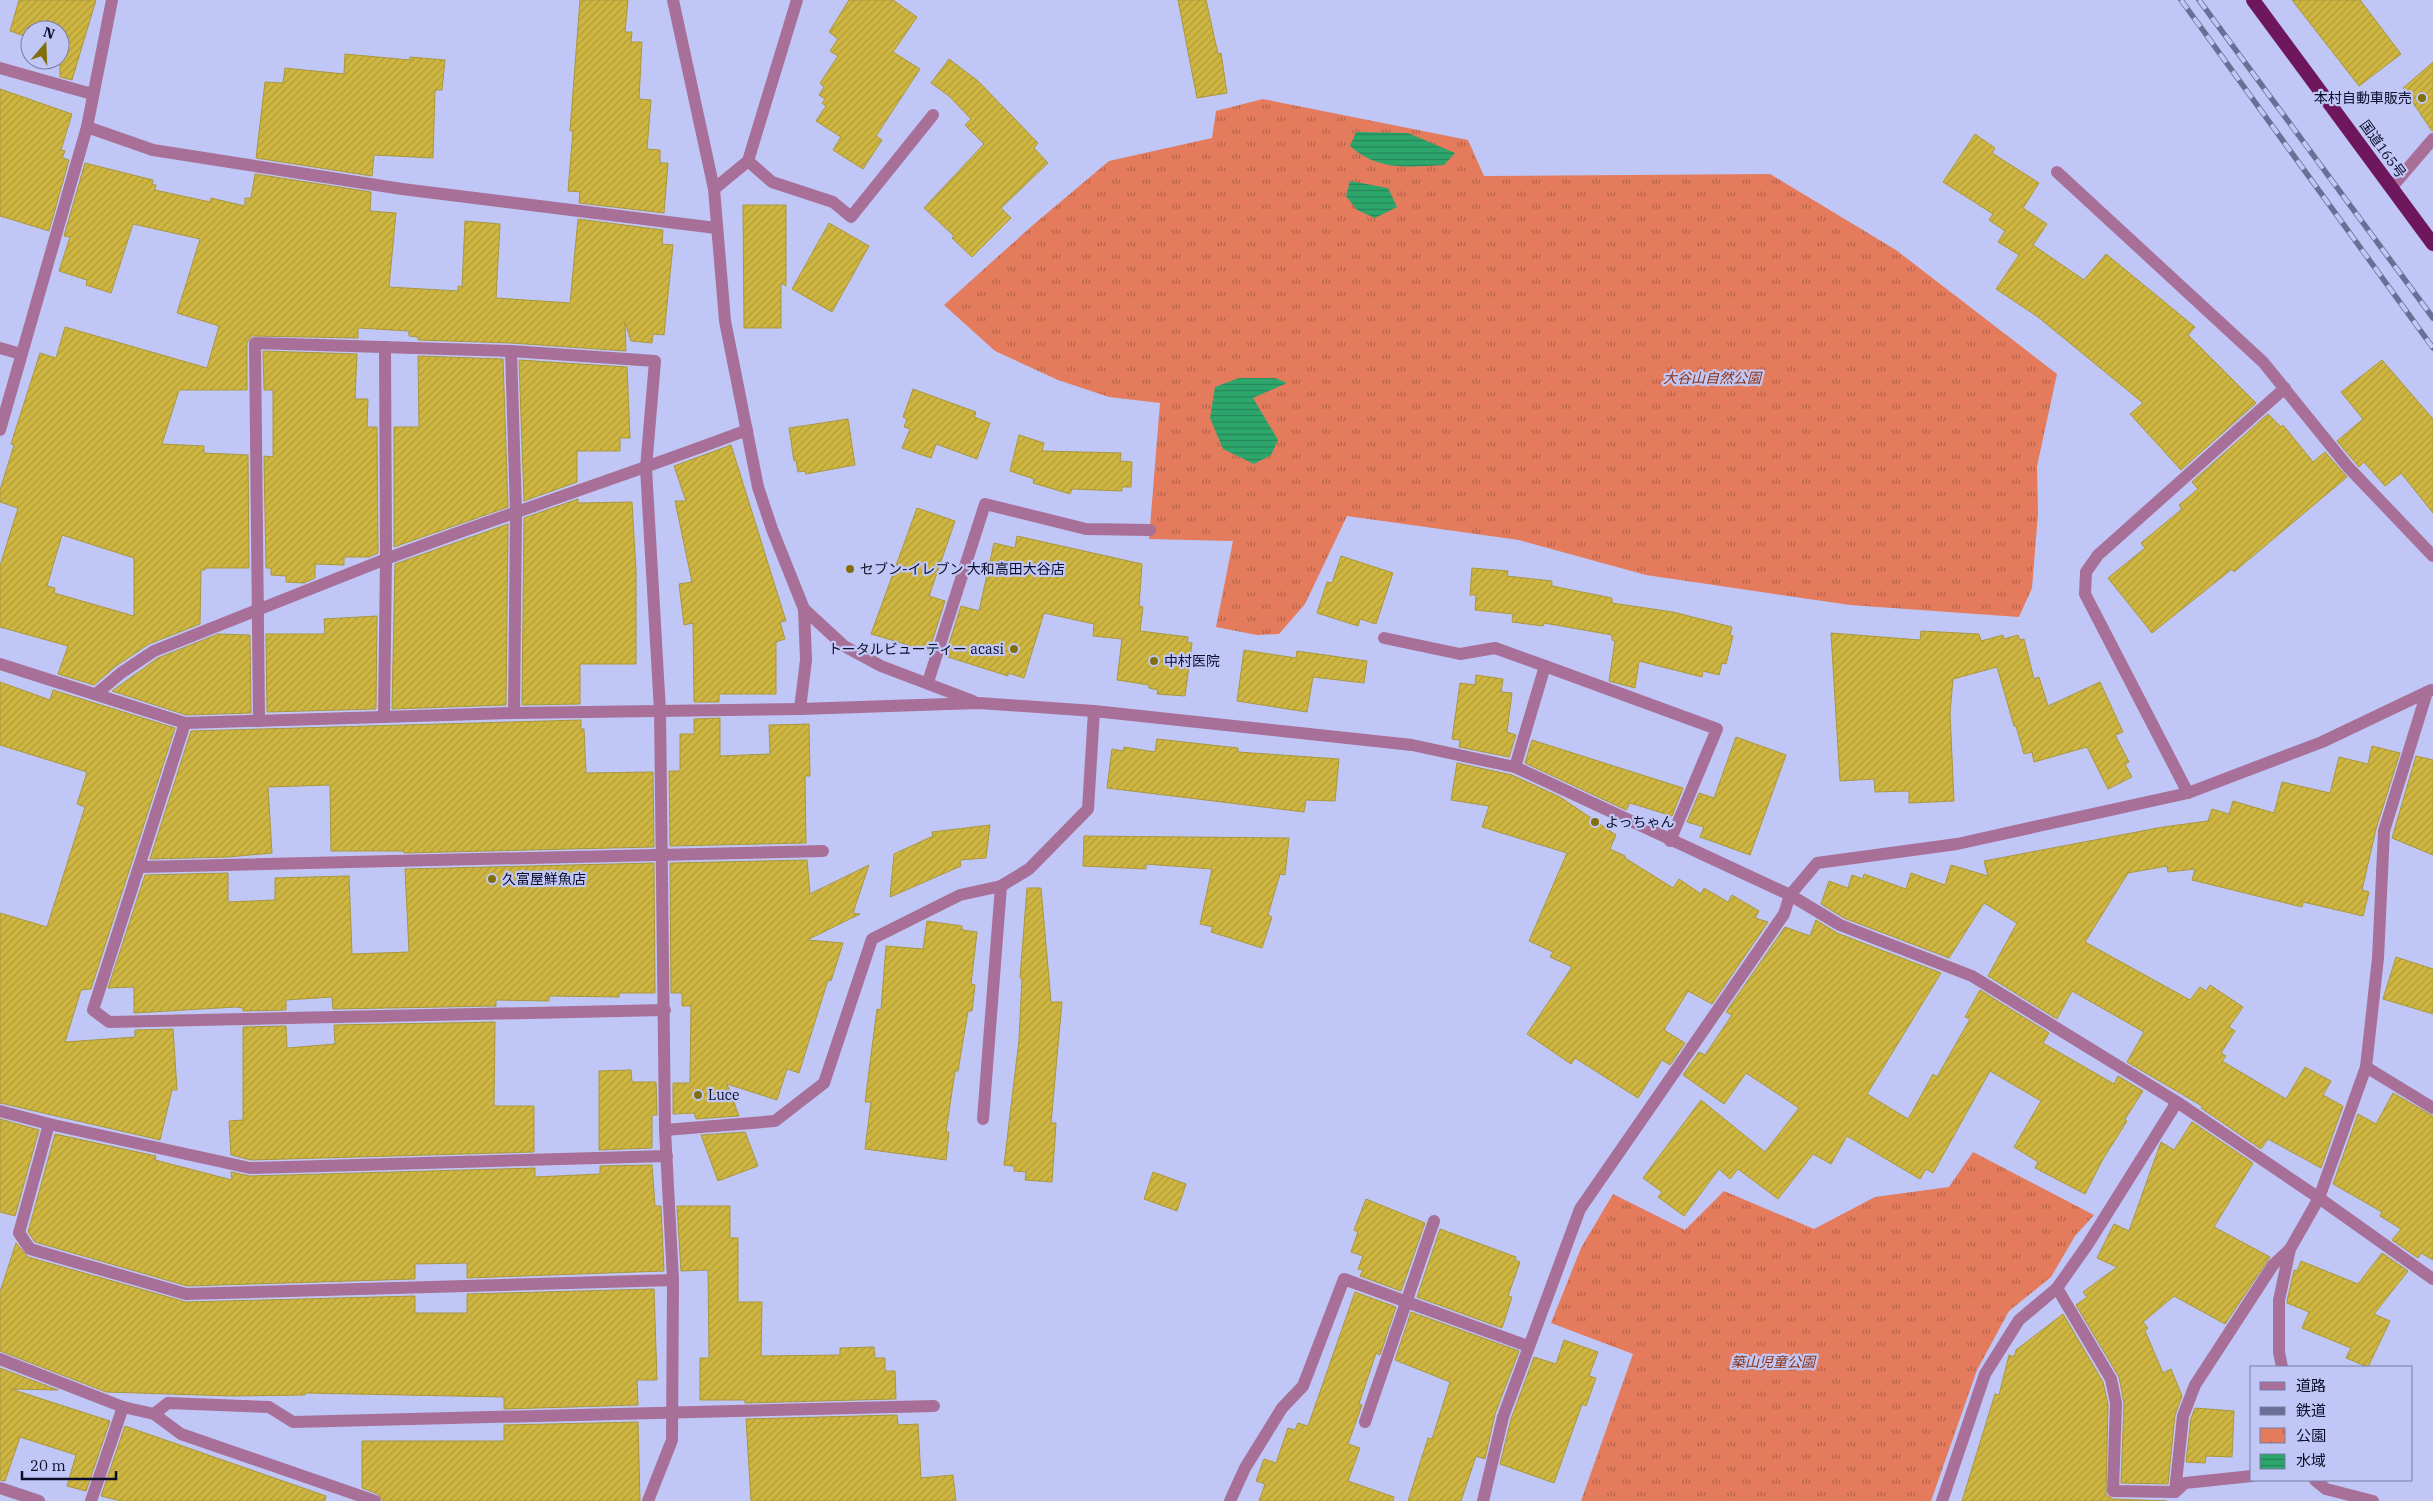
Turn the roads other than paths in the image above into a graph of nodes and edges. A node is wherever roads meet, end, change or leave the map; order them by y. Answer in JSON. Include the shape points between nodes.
{"nodes":[{"id":1,"x":112,"y":0,"type":"edge"},
{"id":2,"x":672,"y":0,"type":"edge"},
{"id":3,"x":797,"y":0,"type":"edge"},
{"id":4,"x":2253,"y":0,"type":"edge"},
{"id":5,"x":0,"y":68,"type":"edge"},
{"id":6,"x":92,"y":94,"type":"junction"},
{"id":7,"x":933,"y":115,"type":"dead end"},
{"id":8,"x":86,"y":127,"type":"junction"},
{"id":9,"x":2433,"y":138,"type":"edge"},
{"id":10,"x":748,"y":161,"type":"junction"},
{"id":11,"x":2057,"y":172,"type":"dead end"},
{"id":12,"x":2391,"y":188,"type":"junction"},
{"id":13,"x":714,"y":189,"type":"junction"},
{"id":14,"x":716,"y":228,"type":"junction"},
{"id":15,"x":2433,"y":244,"type":"edge"},
{"id":16,"x":385,"y":347,"type":"junction"},
{"id":17,"x":0,"y":348,"type":"edge"},
{"id":18,"x":511,"y":351,"type":"junction"},
{"id":19,"x":22,"y":354,"type":"junction"},
{"id":20,"x":2285,"y":388,"type":"junction"},
{"id":21,"x":0,"y":430,"type":"edge"},
{"id":22,"x":747,"y":430,"type":"junction"},
{"id":23,"x":646,"y":468,"type":"junction"},
{"id":24,"x":516,"y":512,"type":"junction"},
{"id":25,"x":1150,"y":530,"type":"dead end"},
{"id":26,"x":2433,"y":556,"type":"edge"},
{"id":27,"x":386,"y":559,"type":"junction"},
{"id":28,"x":804,"y":609,"type":"junction"},
{"id":29,"x":257,"y":611,"type":"junction"},
{"id":30,"x":1384,"y":638,"type":"dead end"},
{"id":31,"x":0,"y":664,"type":"edge"},
{"id":32,"x":1544,"y":666,"type":"junction"},
{"id":33,"x":928,"y":682,"type":"junction"},
{"id":34,"x":2430,"y":691,"type":"edge"},
{"id":35,"x":96,"y":694,"type":"junction"},
{"id":36,"x":979,"y":703,"type":"junction"},
{"id":37,"x":800,"y":709,"type":"junction"},
{"id":38,"x":1094,"y":710,"type":"junction"},
{"id":39,"x":660,"y":711,"type":"junction"},
{"id":40,"x":514,"y":712,"type":"junction"},
{"id":41,"x":384,"y":717,"type":"junction"},
{"id":42,"x":259,"y":721,"type":"junction"},
{"id":43,"x":185,"y":722,"type":"junction"},
{"id":44,"x":1515,"y":767,"type":"junction"},
{"id":45,"x":2188,"y":793,"type":"junction"},
{"id":46,"x":1670,"y":841,"type":"junction"},
{"id":47,"x":823,"y":851,"type":"dead end"},
{"id":48,"x":662,"y":855,"type":"junction"},
{"id":49,"x":140,"y":867,"type":"junction"},
{"id":50,"x":1001,"y":886,"type":"junction"},
{"id":51,"x":1790,"y":894,"type":"junction"},
{"id":52,"x":665,"y":1010,"type":"junction"},
{"id":53,"x":2366,"y":1067,"type":"junction"},
{"id":54,"x":2177,"y":1102,"type":"junction"},
{"id":55,"x":2433,"y":1108,"type":"edge"},
{"id":56,"x":0,"y":1111,"type":"edge"},
{"id":57,"x":983,"y":1119,"type":"dead end"},
{"id":58,"x":49,"y":1124,"type":"junction"},
{"id":59,"x":665,"y":1130,"type":"junction"},
{"id":60,"x":667,"y":1156,"type":"junction"},
{"id":61,"x":2319,"y":1198,"type":"junction"},
{"id":62,"x":1434,"y":1221,"type":"dead end"},
{"id":63,"x":2290,"y":1249,"type":"junction"},
{"id":64,"x":2433,"y":1279,"type":"edge"},
{"id":65,"x":673,"y":1280,"type":"junction"},
{"id":66,"x":2056,"y":1288,"type":"junction"},
{"id":67,"x":1408,"y":1304,"type":"junction"},
{"id":68,"x":1528,"y":1346,"type":"junction"},
{"id":69,"x":0,"y":1359,"type":"edge"},
{"id":70,"x":2282,"y":1366,"type":"edge"},
{"id":71,"x":934,"y":1406,"type":"dead end"},
{"id":72,"x":123,"y":1407,"type":"junction"},
{"id":73,"x":671,"y":1412,"type":"junction"},
{"id":74,"x":154,"y":1414,"type":"junction"},
{"id":75,"x":1365,"y":1422,"type":"dead end"},
{"id":76,"x":2250,"y":1476,"type":"edge"},
{"id":77,"x":2316,"y":1481,"type":"edge"},
{"id":78,"x":0,"y":1488,"type":"edge"},
{"id":79,"x":2175,"y":1492,"type":"junction"},
{"id":80,"x":2113,"y":1496,"type":"edge"},
{"id":81,"x":39,"y":1501,"type":"edge"},
{"id":82,"x":91,"y":1501,"type":"edge"},
{"id":83,"x":375,"y":1501,"type":"edge"},
{"id":84,"x":648,"y":1501,"type":"edge"},
{"id":85,"x":1230,"y":1501,"type":"edge"},
{"id":86,"x":1483,"y":1501,"type":"edge"},
{"id":87,"x":1942,"y":1501,"type":"edge"},
{"id":88,"x":2373,"y":1501,"type":"edge"}],
"edges":[{"from":1,"to":6,"type":"street"},
{"from":2,"to":13,"type":"street"},
{"from":3,"to":10,"type":"street"},
{"from":4,"to":12,"type":"highway","name":"国道165号"},
{"from":5,"to":6,"type":"street"},
{"from":6,"to":8,"type":"street"},
{"from":7,"to":10,"type":"street","via":[[851,218],[834,202],[772,182]]},
{"from":8,"to":14,"type":"street","via":[[153,150],[402,189]]},
{"from":8,"to":19,"type":"street"},
{"from":9,"to":12,"type":"street"},
{"from":10,"to":13,"type":"street"},
{"from":11,"to":20,"type":"street","via":[[2263,362]]},
{"from":12,"to":15,"type":"highway","name":"国道165号"},
{"from":13,"to":14,"type":"street"},
{"from":14,"to":22,"type":"street","via":[[725,320]]},
{"from":16,"to":18,"type":"street"},
{"from":16,"to":27,"type":"street"},
{"from":16,"to":29,"type":"street","via":[[255,343]]},
{"from":17,"to":19,"type":"street"},
{"from":18,"to":23,"type":"street","via":[[655,361]]},
{"from":18,"to":24,"type":"street"},
{"from":19,"to":21,"type":"street"},
{"from":20,"to":26,"type":"street","via":[[2348,466]]},
{"from":20,"to":45,"type":"street","via":[[2098,555],[2086,572],[2085,594]]},
{"from":22,"to":23,"type":"street"},
{"from":22,"to":28,"type":"street","via":[[758,487]]},
{"from":23,"to":24,"type":"street"},
{"from":23,"to":39,"type":"street"},
{"from":24,"to":27,"type":"street"},
{"from":24,"to":40,"type":"street"},
{"from":25,"to":33,"type":"street","via":[[1086,529],[984,504]]},
{"from":27,"to":29,"type":"street"},
{"from":27,"to":41,"type":"street"},
{"from":28,"to":33,"type":"street","via":[[844,646],[881,666]]},
{"from":28,"to":37,"type":"street","via":[[806,660]]},
{"from":29,"to":35,"type":"street","via":[[154,651],[121,672]]},
{"from":29,"to":42,"type":"street"},
{"from":30,"to":32,"type":"street","via":[[1460,654],[1495,648]]},
{"from":31,"to":35,"type":"street"},
{"from":32,"to":44,"type":"street"},
{"from":32,"to":46,"type":"street","via":[[1717,729]]},
{"from":33,"to":36,"type":"street"},
{"from":34,"to":45,"type":"street","via":[[2322,742]]},
{"from":34,"to":53,"type":"street","via":[[2384,831],[2378,958]]},
{"from":35,"to":43,"type":"street"},
{"from":36,"to":37,"type":"street"},
{"from":36,"to":38,"type":"street"},
{"from":37,"to":39,"type":"street"},
{"from":38,"to":44,"type":"street","via":[[1412,746]]},
{"from":38,"to":50,"type":"street","via":[[1088,808],[1029,869]]},
{"from":39,"to":40,"type":"street"},
{"from":39,"to":48,"type":"street"},
{"from":40,"to":41,"type":"street"},
{"from":41,"to":42,"type":"street"},
{"from":42,"to":43,"type":"street"},
{"from":43,"to":49,"type":"street"},
{"from":44,"to":46,"type":"street"},
{"from":45,"to":51,"type":"street","via":[[1957,844],[1817,863]]},
{"from":46,"to":51,"type":"street"},
{"from":47,"to":48,"type":"street"},
{"from":48,"to":49,"type":"street"},
{"from":48,"to":52,"type":"street"},
{"from":49,"to":52,"type":"street","via":[[93,1010],[109,1022]]},
{"from":50,"to":57,"type":"street"},
{"from":50,"to":59,"type":"street","via":[[960,895],[872,939],[824,1084],[775,1121]]},
{"from":51,"to":54,"type":"street","via":[[1840,924],[1972,976]]},
{"from":51,"to":68,"type":"street","via":[[1784,914],[1580,1208]]},
{"from":52,"to":59,"type":"street"},
{"from":53,"to":55,"type":"street"},
{"from":53,"to":61,"type":"street"},
{"from":54,"to":61,"type":"street"},
{"from":54,"to":66,"type":"street","via":[[2108,1214]]},
{"from":56,"to":58,"type":"street"},
{"from":58,"to":60,"type":"street","via":[[250,1168]]},
{"from":58,"to":65,"type":"street","via":[[20,1233],[30,1249],[186,1294]]},
{"from":59,"to":60,"type":"street"},
{"from":60,"to":65,"type":"street"},
{"from":61,"to":63,"type":"street"},
{"from":61,"to":64,"type":"street"},
{"from":62,"to":67,"type":"street"},
{"from":63,"to":70,"type":"street","via":[[2279,1300]]},
{"from":63,"to":79,"type":"street","via":[[2273,1265],[2195,1385],[2183,1416]]},
{"from":65,"to":73,"type":"street"},
{"from":66,"to":80,"type":"street","via":[[2111,1379],[2116,1403]]},
{"from":66,"to":87,"type":"street","via":[[2019,1320],[1985,1374]]},
{"from":67,"to":68,"type":"street"},
{"from":67,"to":75,"type":"street"},
{"from":67,"to":85,"type":"street","via":[[1344,1279],[1303,1386],[1282,1408],[1245,1468]]},
{"from":68,"to":86,"type":"street","via":[[1503,1417]]},
{"from":69,"to":72,"type":"street"},
{"from":71,"to":73,"type":"street"},
{"from":72,"to":74,"type":"street"},
{"from":72,"to":82,"type":"street"},
{"from":73,"to":74,"type":"street","via":[[293,1422],[269,1408],[168,1403]]},
{"from":73,"to":84,"type":"street","via":[[672,1440]]},
{"from":74,"to":83,"type":"street","via":[[181,1434]]},
{"from":76,"to":79,"type":"street","via":[[2185,1483]]},
{"from":77,"to":88,"type":"street","via":[[2326,1489]]},
{"from":78,"to":81,"type":"street"},
{"from":79,"to":80,"type":"street"}]}
